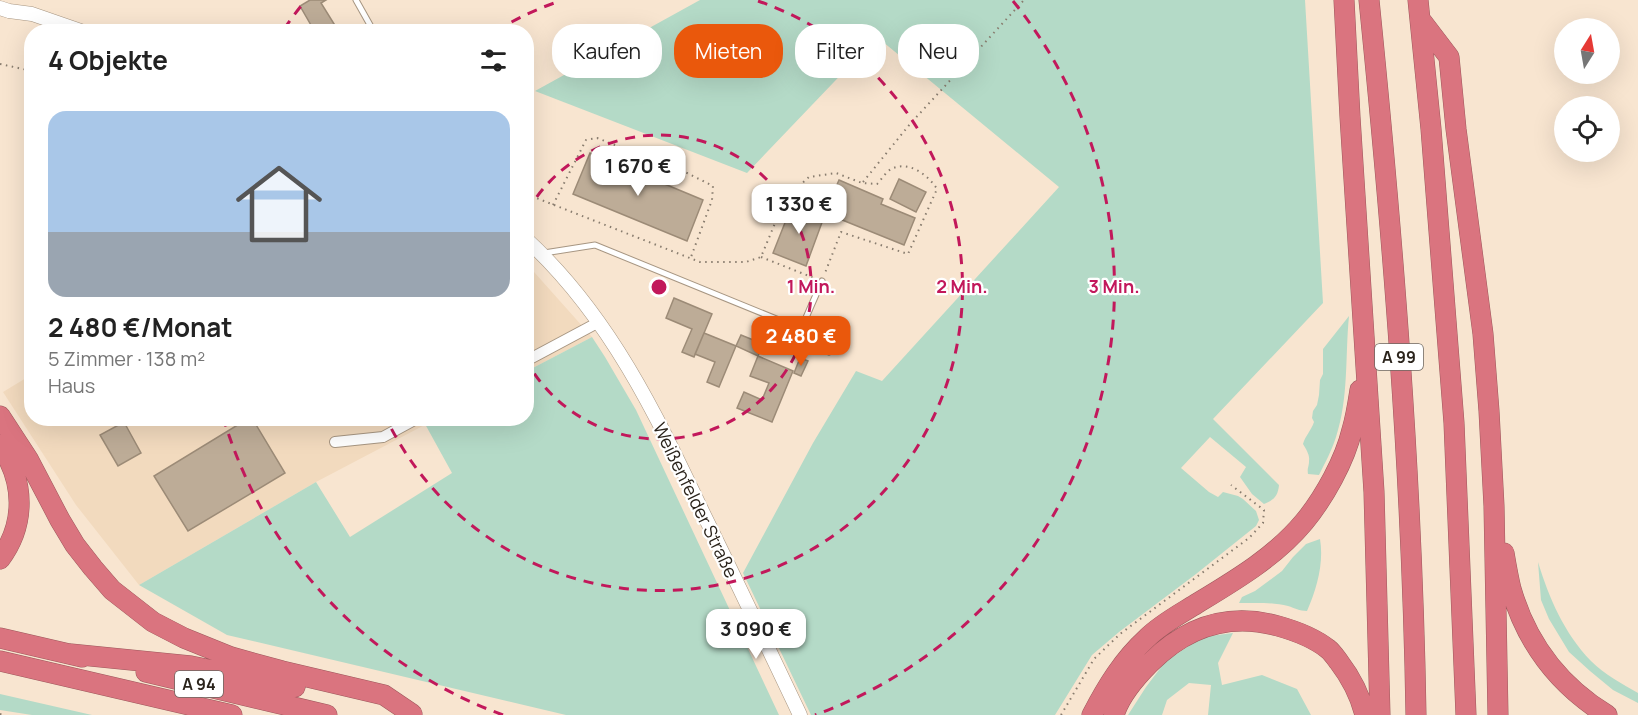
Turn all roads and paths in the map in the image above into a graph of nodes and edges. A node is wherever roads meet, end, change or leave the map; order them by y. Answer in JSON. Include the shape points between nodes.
{"nodes":[{"id":1,"x":17,"y":0,"type":"edge"},
{"id":2,"x":356,"y":0,"type":"edge"},
{"id":3,"x":1024,"y":0,"type":"edge"},
{"id":4,"x":1344,"y":0,"type":"edge"},
{"id":5,"x":1369,"y":0,"type":"edge"},
{"id":6,"x":0,"y":8,"type":"edge"},
{"id":7,"x":1419,"y":9,"type":"edge"},
{"id":8,"x":32,"y":14,"type":"junction"},
{"id":9,"x":61,"y":24,"type":"edge"},
{"id":10,"x":370,"y":24,"type":"edge"},
{"id":11,"x":0,"y":64,"type":"edge"},
{"id":12,"x":24,"y":68,"type":"edge"},
{"id":13,"x":862,"y":183,"type":"junction"},
{"id":14,"x":534,"y":197,"type":"edge"},
{"id":15,"x":553,"y":205,"type":"junction"},
{"id":16,"x":534,"y":246,"type":"edge"},
{"id":17,"x":542,"y":253,"type":"junction"},
{"id":18,"x":761,"y":257,"type":"junction"},
{"id":19,"x":691,"y":259,"type":"junction"},
{"id":20,"x":822,"y":282,"type":"junction"},
{"id":21,"x":599,"y":322,"type":"junction"},
{"id":22,"x":801,"y":329,"type":"junction"},
{"id":23,"x":1365,"y":351,"type":"junction"},
{"id":24,"x":829,"y":352,"type":"dead end"},
{"id":25,"x":534,"y":357,"type":"edge"},
{"id":26,"x":0,"y":416,"type":"edge"},
{"id":27,"x":403,"y":426,"type":"edge"},
{"id":28,"x":335,"y":442,"type":"dead end"},
{"id":29,"x":0,"y":445,"type":"edge"},
{"id":30,"x":1231,"y":485,"type":"dead end"},
{"id":31,"x":1494,"y":506,"type":"junction"},
{"id":32,"x":0,"y":559,"type":"edge"},
{"id":33,"x":0,"y":638,"type":"edge"},
{"id":34,"x":71,"y":654,"type":"junction"},
{"id":35,"x":0,"y":661,"type":"edge"},
{"id":36,"x":212,"y":712,"type":"edge"},
{"id":37,"x":415,"y":714,"type":"edge"},
{"id":38,"x":232,"y":715,"type":"edge"},
{"id":39,"x":327,"y":715,"type":"edge"},
{"id":40,"x":800,"y":715,"type":"edge"},
{"id":41,"x":1061,"y":715,"type":"edge"},
{"id":42,"x":1092,"y":715,"type":"edge"},
{"id":43,"x":1114,"y":715,"type":"edge"},
{"id":44,"x":1365,"y":715,"type":"edge"},
{"id":45,"x":1380,"y":715,"type":"edge"},
{"id":46,"x":1416,"y":715,"type":"edge"},
{"id":47,"x":1466,"y":715,"type":"edge"},
{"id":48,"x":1498,"y":715,"type":"edge"},
{"id":49,"x":1607,"y":715,"type":"edge"}],
"edges":[{"from":1,"to":8,"type":"street"},
{"from":2,"to":10,"type":"lane"},
{"from":3,"to":13,"type":"path","via":[[910,124]]},
{"from":4,"to":23,"type":"highway"},
{"from":5,"to":46,"type":"highway","number":"A 99","via":[[1395,295]]},
{"from":6,"to":8,"type":"street"},
{"from":7,"to":31,"type":"highway","via":[[1449,57],[1483,334]]},
{"from":7,"to":47,"type":"highway","number":"A 99","via":[[1454,423]]},
{"from":8,"to":9,"type":"street"},
{"from":11,"to":12,"type":"path"},
{"from":13,"to":18,"type":"path","via":[[836,173],[809,177],[785,199]]},
{"from":13,"to":20,"type":"path","via":[[877,184],[890,169],[902,167],[917,169],[937,189],[908,255],[841,232]]},
{"from":14,"to":15,"type":"path"},
{"from":15,"to":19,"type":"path"},
{"from":15,"to":19,"type":"path","via":[[586,140],[597,138],[687,173],[713,186],[712,200]]},
{"from":16,"to":17,"type":"street","name":"Weißenfelder Straße"},
{"from":17,"to":21,"type":"street","name":"Weißenfelder Straße"},
{"from":17,"to":22,"type":"lane","via":[[595,245]]},
{"from":18,"to":19,"type":"path","via":[[746,262]]},
{"from":18,"to":20,"type":"path"},
{"from":20,"to":22,"type":"lane"},
{"from":21,"to":25,"type":"street"},
{"from":21,"to":40,"type":"street","name":"Weißenfelder Straße","via":[[643,392]]},
{"from":22,"to":24,"type":"lane"},
{"from":23,"to":42,"type":"highway","via":[[1353,429],[1318,504],[1296,531],[1248,572],[1148,636],[1118,670]]},
{"from":23,"to":45,"type":"highway","via":[[1374,492]]},
{"from":26,"to":37,"type":"highway","via":[[75,545],[112,590],[153,622],[231,657],[384,695]]},
{"from":27,"to":28,"type":"street","via":[[383,437]]},
{"from":29,"to":32,"type":"highway","via":[[18,489],[20,509],[14,537]]},
{"from":30,"to":41,"type":"path","via":[[1264,510],[1263,523],[1249,538],[1120,634],[1095,659]]},
{"from":31,"to":48,"type":"highway"},
{"from":31,"to":49,"type":"highway","via":[[1511,588],[1526,628],[1558,676]]},
{"from":33,"to":34,"type":"highway","number":"A 94"},
{"from":34,"to":37,"type":"highway","via":[[191,666]]},
{"from":34,"to":39,"type":"highway","number":"A 94"},
{"from":35,"to":36,"type":"highway","number":"A 94"},
{"from":36,"to":38,"type":"highway","number":"A 94"},
{"from":43,"to":44,"type":"highway","via":[[1125,691],[1157,655],[1185,635],[1229,620],[1262,622],[1299,632],[1329,650],[1351,677]]}]}
